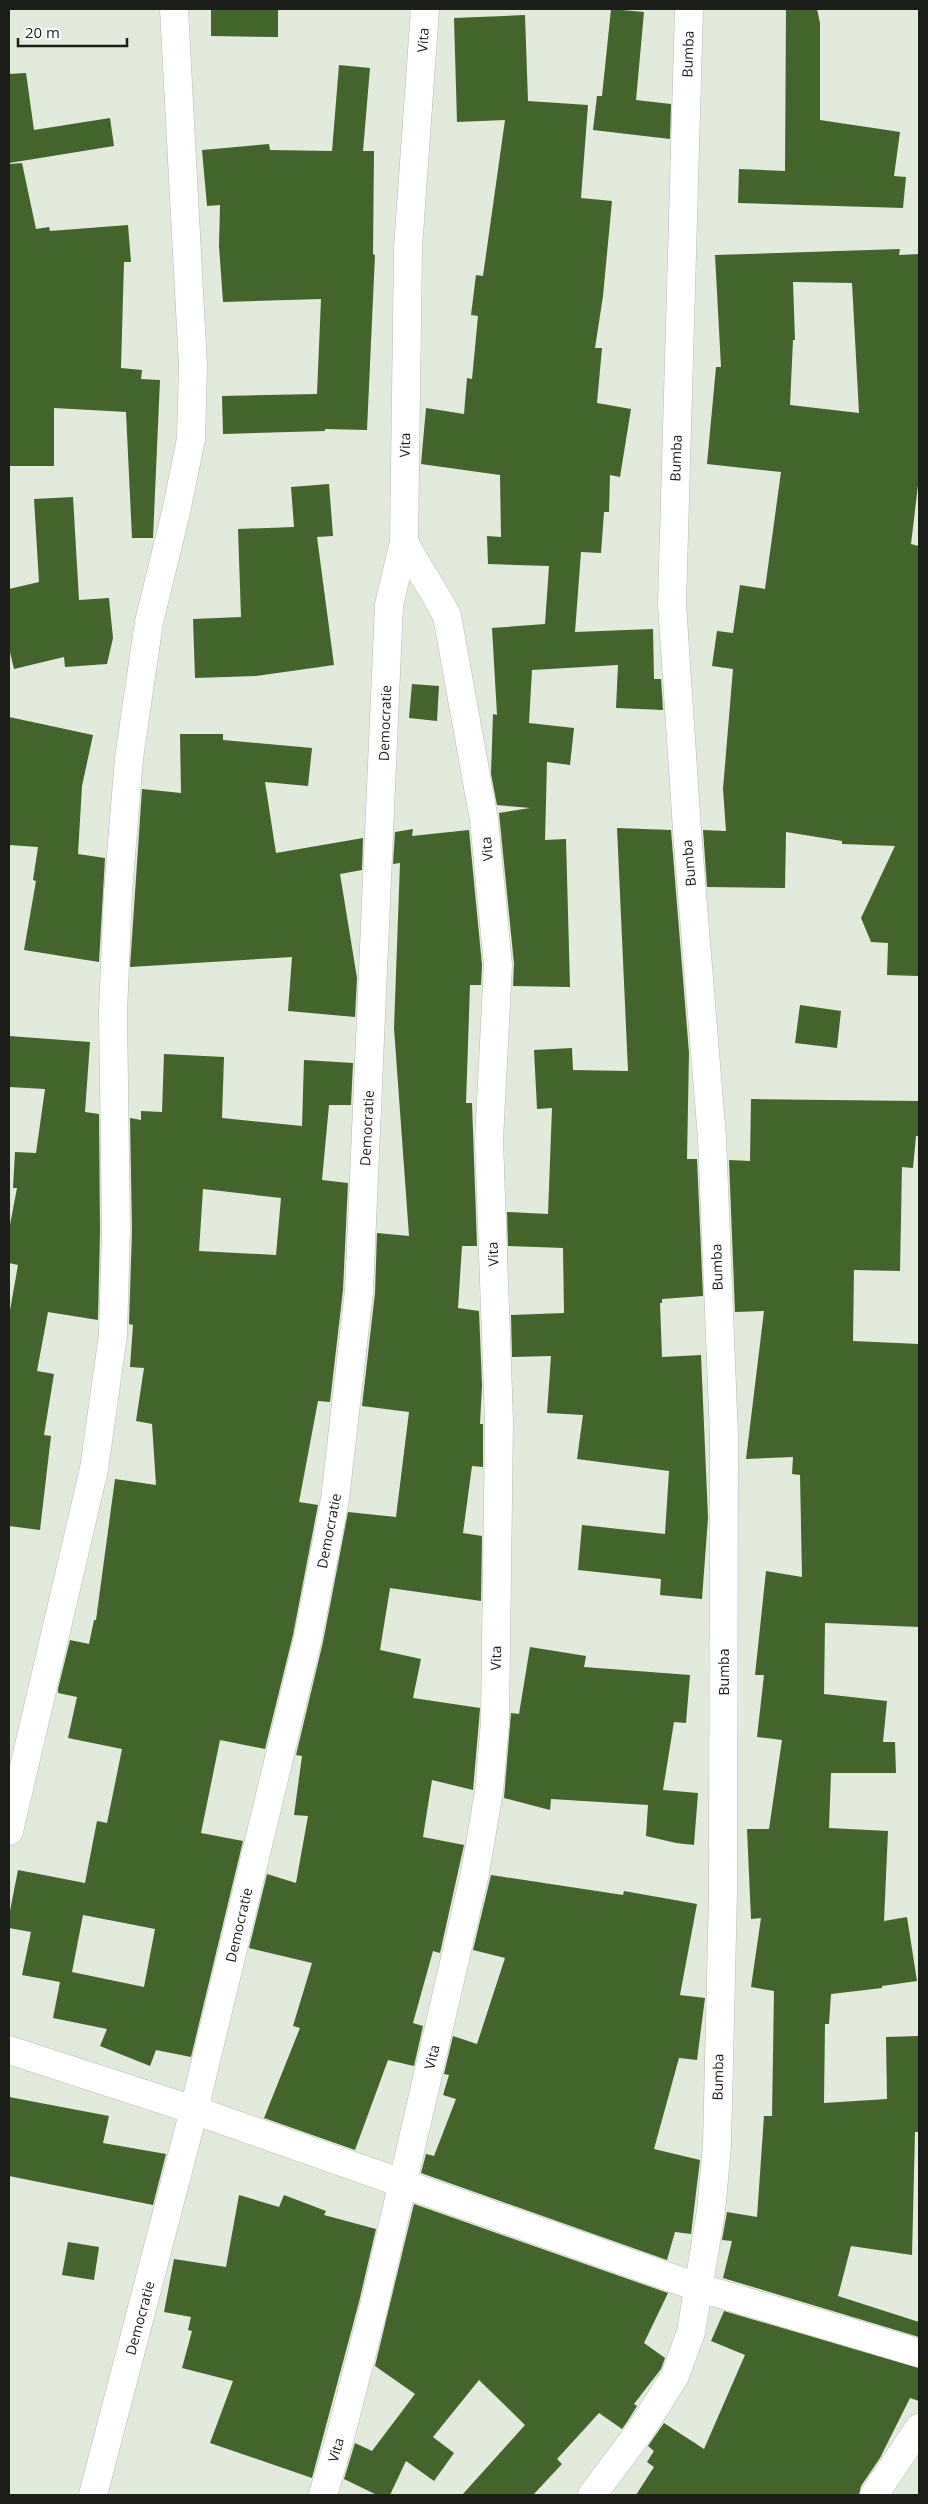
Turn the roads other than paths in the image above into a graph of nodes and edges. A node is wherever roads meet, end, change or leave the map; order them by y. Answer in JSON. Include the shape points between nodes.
{"nodes":[{"id":1,"x":174,"y":9,"type":"edge"},
{"id":2,"x":425,"y":9,"type":"edge"},
{"id":3,"x":689,"y":9,"type":"edge"},
{"id":4,"x":404,"y":542,"type":"junction"},
{"id":5,"x":9,"y":1831,"type":"edge"},
{"id":6,"x":9,"y":2050,"type":"edge"},
{"id":7,"x":194,"y":2110,"type":"junction"},
{"id":8,"x":402,"y":2184,"type":"junction"},
{"id":9,"x":700,"y":2288,"type":"junction"},
{"id":10,"x":919,"y":2353,"type":"edge"},
{"id":11,"x":919,"y":2428,"type":"edge"},
{"id":12,"x":93,"y":2495,"type":"edge"},
{"id":13,"x":323,"y":2495,"type":"edge"},
{"id":14,"x":592,"y":2495,"type":"edge"},
{"id":15,"x":874,"y":2495,"type":"edge"}],
"edges":[{"from":1,"to":5,"type":"street","via":[[193,366],[191,439],[149,622],[129,758],[118,892],[113,1012],[116,1231],[113,1334],[94,1469]]},
{"from":2,"to":4,"type":"street","name":"Vita","via":[[408,248]]},
{"from":3,"to":9,"type":"street","name":"Bumba","via":[[672,604],[712,1138],[724,1436],[723,1882],[717,2146]]},
{"from":4,"to":7,"type":"street","name":"Democratie","via":[[389,604],[359,1291],[335,1498],[308,1638]]},
{"from":4,"to":8,"type":"street","name":"Vita","via":[[434,588],[447,616],[484,820],[498,965],[489,1140],[499,1421],[495,1722],[489,1791],[474,1873]]},
{"from":6,"to":7,"type":"street"},
{"from":7,"to":8,"type":"street"},
{"from":7,"to":12,"type":"street","name":"Democratie"},
{"from":8,"to":9,"type":"street"},
{"from":8,"to":13,"type":"street","name":"Vita","via":[[348,2407]]},
{"from":9,"to":10,"type":"street"},
{"from":9,"to":14,"type":"street","name":"Bumba","via":[[691,2332],[675,2376],[640,2431]]},
{"from":11,"to":15,"type":"street"}]}
